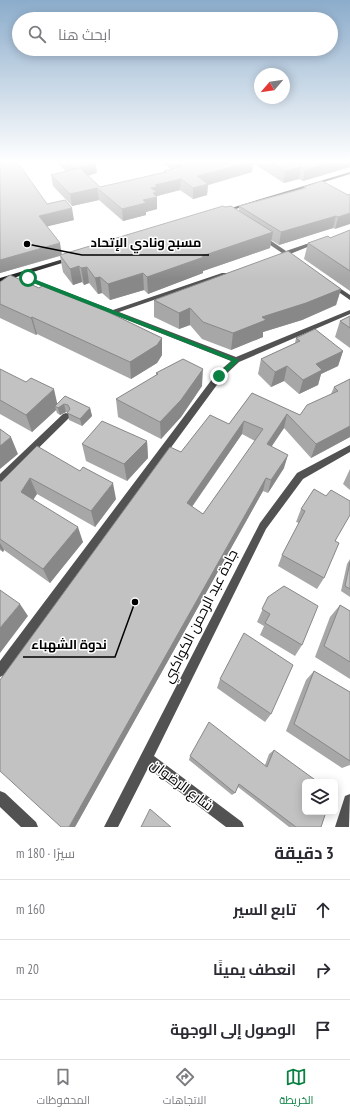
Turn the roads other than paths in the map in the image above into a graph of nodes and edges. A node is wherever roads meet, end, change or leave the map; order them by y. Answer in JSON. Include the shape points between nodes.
{"nodes":[{"id":1,"x":257,"y":202,"type":"edge"},
{"id":2,"x":222,"y":212,"type":"junction"},
{"id":3,"x":215,"y":214,"type":"edge"},
{"id":4,"x":234,"y":218,"type":"edge"},
{"id":5,"x":253,"y":231,"type":"edge"},
{"id":6,"x":322,"y":241,"type":"edge"},
{"id":7,"x":286,"y":253,"type":"junction"},
{"id":8,"x":73,"y":258,"type":"edge"},
{"id":9,"x":271,"y":258,"type":"edge"},
{"id":10,"x":292,"y":258,"type":"edge"},
{"id":11,"x":234,"y":271,"type":"edge"},
{"id":12,"x":21,"y":274,"type":"junction"},
{"id":13,"x":0,"y":280,"type":"edge"},
{"id":14,"x":324,"y":280,"type":"edge"},
{"id":15,"x":350,"y":298,"type":"edge"},
{"id":16,"x":113,"y":312,"type":"junction"},
{"id":17,"x":350,"y":312,"type":"edge"},
{"id":18,"x":236,"y":360,"type":"junction"},
{"id":19,"x":66,"y":416,"type":"edge"},
{"id":20,"x":350,"y":448,"type":"edge"},
{"id":21,"x":0,"y":480,"type":"edge"},
{"id":22,"x":0,"y":671,"type":"edge"},
{"id":23,"x":146,"y":758,"type":"junction"},
{"id":24,"x":0,"y":798,"type":"edge"},
{"id":25,"x":350,"y":801,"type":"edge"},
{"id":26,"x":31,"y":827,"type":"edge"},
{"id":27,"x":111,"y":827,"type":"edge"},
{"id":28,"x":237,"y":827,"type":"edge"},
{"id":29,"x":342,"y":827,"type":"edge"}],
"edges":[{"from":1,"to":2,"type":"street"},
{"from":2,"to":3,"type":"street"},
{"from":2,"to":4,"type":"street"},
{"from":5,"to":7,"type":"street"},
{"from":6,"to":7,"type":"street"},
{"from":7,"to":9,"type":"street"},
{"from":7,"to":10,"type":"street"},
{"from":8,"to":12,"type":"street"},
{"from":11,"to":16,"type":"street"},
{"from":12,"to":13,"type":"street"},
{"from":12,"to":16,"type":"street"},
{"from":14,"to":15,"type":"street"},
{"from":16,"to":18,"type":"street"},
{"from":17,"to":18,"type":"street"},
{"from":18,"to":22,"type":"street","via":[[219,376]]},
{"from":19,"to":21,"type":"street"},
{"from":20,"to":23,"type":"street","name":"جادة عبد الرحمن الكواكبي","via":[[300,476],[263,526]]},
{"from":23,"to":27,"type":"street","name":"جادة عبد الرحمن الكواكبي"},
{"from":23,"to":28,"type":"street","name":"شارع الرضوان"},
{"from":24,"to":26,"type":"street"},
{"from":25,"to":29,"type":"street"}]}
